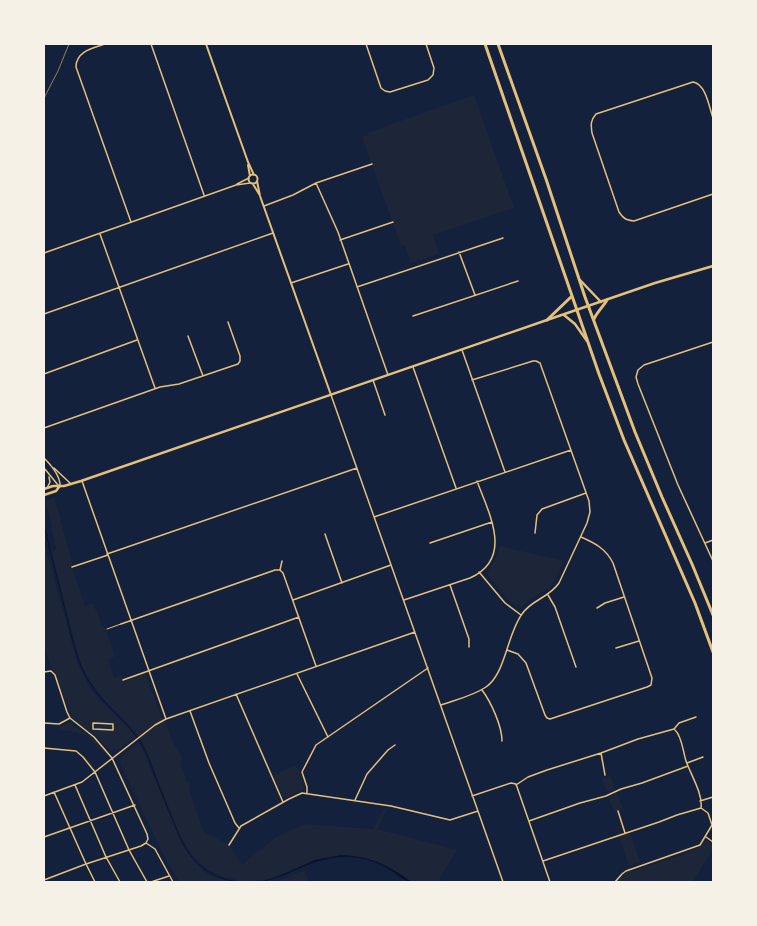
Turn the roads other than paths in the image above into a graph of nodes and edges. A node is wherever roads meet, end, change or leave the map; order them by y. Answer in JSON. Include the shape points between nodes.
{"nodes":[{"id":1,"x":106,"y":44,"type":"edge"},
{"id":2,"x":151,"y":44,"type":"edge"},
{"id":3,"x":206,"y":44,"type":"edge"},
{"id":4,"x":366,"y":44,"type":"edge"},
{"id":5,"x":426,"y":44,"type":"edge"},
{"id":6,"x":485,"y":44,"type":"edge"},
{"id":7,"x":498,"y":44,"type":"edge"},
{"id":8,"x":713,"y":118,"type":"edge"},
{"id":9,"x":248,"y":162,"type":"junction"},
{"id":10,"x":372,"y":164,"type":"dead end"},
{"id":11,"x":254,"y":175,"type":"junction"},
{"id":12,"x":249,"y":177,"type":"junction"},
{"id":13,"x":257,"y":181,"type":"junction"},
{"id":14,"x":251,"y":183,"type":"junction"},
{"id":15,"x":316,"y":184,"type":"junction"},
{"id":16,"x":236,"y":185,"type":"junction"},
{"id":17,"x":713,"y":194,"type":"edge"},
{"id":18,"x":205,"y":196,"type":"junction"},
{"id":19,"x":260,"y":196,"type":"junction"},
{"id":20,"x":264,"y":206,"type":"junction"},
{"id":21,"x":131,"y":222,"type":"junction"},
{"id":22,"x":393,"y":222,"type":"dead end"},
{"id":23,"x":99,"y":233,"type":"junction"},
{"id":24,"x":273,"y":233,"type":"junction"},
{"id":25,"x":503,"y":238,"type":"dead end"},
{"id":26,"x":340,"y":240,"type":"junction"},
{"id":27,"x":459,"y":252,"type":"junction"},
{"id":28,"x":44,"y":253,"type":"edge"},
{"id":29,"x":349,"y":264,"type":"junction"},
{"id":30,"x":713,"y":266,"type":"edge"},
{"id":31,"x":580,"y":280,"type":"junction"},
{"id":32,"x":518,"y":281,"type":"dead end"},
{"id":33,"x":292,"y":283,"type":"junction"},
{"id":34,"x":118,"y":287,"type":"junction"},
{"id":35,"x":357,"y":287,"type":"junction"},
{"id":36,"x":475,"y":296,"type":"junction"},
{"id":37,"x":572,"y":296,"type":"junction"},
{"id":38,"x":607,"y":300,"type":"junction"},
{"id":39,"x":601,"y":302,"type":"junction"},
{"id":40,"x":589,"y":306,"type":"junction"},
{"id":41,"x":577,"y":310,"type":"junction"},
{"id":42,"x":44,"y":314,"type":"edge"},
{"id":43,"x":564,"y":314,"type":"junction"},
{"id":44,"x":413,"y":316,"type":"dead end"},
{"id":45,"x":594,"y":319,"type":"junction"},
{"id":46,"x":547,"y":320,"type":"junction"},
{"id":47,"x":228,"y":322,"type":"dead end"},
{"id":48,"x":188,"y":336,"type":"dead end"},
{"id":49,"x":137,"y":340,"type":"junction"},
{"id":50,"x":713,"y":342,"type":"edge"},
{"id":51,"x":588,"y":343,"type":"junction"},
{"id":52,"x":462,"y":350,"type":"junction"},
{"id":53,"x":413,"y":367,"type":"junction"},
{"id":54,"x":44,"y":374,"type":"edge"},
{"id":55,"x":388,"y":375,"type":"junction"},
{"id":56,"x":203,"y":376,"type":"junction"},
{"id":57,"x":373,"y":380,"type":"junction"},
{"id":58,"x":472,"y":380,"type":"junction"},
{"id":59,"x":155,"y":388,"type":"junction"},
{"id":60,"x":331,"y":394,"type":"junction"},
{"id":61,"x":384,"y":415,"type":"dead end"},
{"id":62,"x":44,"y":428,"type":"edge"},
{"id":63,"x":571,"y":450,"type":"junction"},
{"id":64,"x":44,"y":458,"type":"edge"},
{"id":65,"x":51,"y":466,"type":"junction"},
{"id":66,"x":44,"y":468,"type":"edge"},
{"id":67,"x":356,"y":468,"type":"junction"},
{"id":68,"x":505,"y":472,"type":"junction"},
{"id":69,"x":49,"y":475,"type":"junction"},
{"id":70,"x":82,"y":481,"type":"junction"},
{"id":71,"x":477,"y":481,"type":"junction"},
{"id":72,"x":72,"y":484,"type":"junction"},
{"id":73,"x":60,"y":487,"type":"junction"},
{"id":74,"x":46,"y":488,"type":"edge"},
{"id":75,"x":456,"y":488,"type":"junction"},
{"id":76,"x":45,"y":494,"type":"edge"},
{"id":77,"x":586,"y":494,"type":"junction"},
{"id":78,"x":374,"y":517,"type":"junction"},
{"id":79,"x":492,"y":522,"type":"junction"},
{"id":80,"x":535,"y":533,"type":"dead end"},
{"id":81,"x":325,"y":534,"type":"dead end"},
{"id":82,"x":581,"y":537,"type":"junction"},
{"id":83,"x":713,"y":540,"type":"edge"},
{"id":84,"x":430,"y":543,"type":"dead end"},
{"id":85,"x":705,"y":543,"type":"junction"},
{"id":86,"x":107,"y":555,"type":"junction"},
{"id":87,"x":282,"y":561,"type":"dead end"},
{"id":88,"x":713,"y":561,"type":"edge"},
{"id":89,"x":391,"y":565,"type":"junction"},
{"id":90,"x":72,"y":567,"type":"dead end"},
{"id":91,"x":280,"y":570,"type":"junction"},
{"id":92,"x":479,"y":572,"type":"junction"},
{"id":93,"x":342,"y":583,"type":"junction"},
{"id":94,"x":450,"y":584,"type":"junction"},
{"id":95,"x":548,"y":595,"type":"junction"},
{"id":96,"x":624,"y":597,"type":"junction"},
{"id":97,"x":293,"y":600,"type":"junction"},
{"id":98,"x":404,"y":600,"type":"junction"},
{"id":99,"x":597,"y":608,"type":"dead end"},
{"id":100,"x":520,"y":615,"type":"junction"},
{"id":101,"x":713,"y":616,"type":"edge"},
{"id":102,"x":299,"y":617,"type":"junction"},
{"id":103,"x":131,"y":621,"type":"junction"},
{"id":104,"x":121,"y":624,"type":"joint"},
{"id":105,"x":107,"y":628,"type":"dead end"},
{"id":106,"x":415,"y":632,"type":"junction"},
{"id":107,"x":639,"y":641,"type":"junction"},
{"id":108,"x":469,"y":647,"type":"dead end"},
{"id":109,"x":616,"y":648,"type":"dead end"},
{"id":110,"x":506,"y":650,"type":"junction"},
{"id":111,"x":713,"y":652,"type":"edge"},
{"id":112,"x":316,"y":666,"type":"junction"},
{"id":113,"x":576,"y":667,"type":"dead end"},
{"id":114,"x":428,"y":668,"type":"junction"},
{"id":115,"x":149,"y":670,"type":"junction"},
{"id":116,"x":44,"y":672,"type":"edge"},
{"id":117,"x":296,"y":673,"type":"junction"},
{"id":118,"x":123,"y":680,"type":"dead end"},
{"id":119,"x":482,"y":690,"type":"junction"},
{"id":120,"x":236,"y":694,"type":"junction"},
{"id":121,"x":441,"y":705,"type":"junction"},
{"id":122,"x":190,"y":710,"type":"junction"},
{"id":123,"x":44,"y":712,"type":"edge"},
{"id":124,"x":696,"y":717,"type":"dead end"},
{"id":125,"x":70,"y":718,"type":"junction"},
{"id":126,"x":44,"y":719,"type":"edge"},
{"id":127,"x":166,"y":719,"type":"junction"},
{"id":128,"x":44,"y":724,"type":"edge"},
{"id":129,"x":94,"y":729,"type":"joint"},
{"id":130,"x":674,"y":729,"type":"junction"},
{"id":131,"x":328,"y":737,"type":"junction"},
{"id":132,"x":502,"y":741,"type":"dead end"},
{"id":133,"x":396,"y":745,"type":"dead end"},
{"id":134,"x":44,"y":748,"type":"edge"},
{"id":135,"x":601,"y":753,"type":"junction"},
{"id":136,"x":703,"y":757,"type":"dead end"},
{"id":137,"x":112,"y":758,"type":"junction"},
{"id":138,"x":687,"y":763,"type":"junction"},
{"id":139,"x":688,"y":766,"type":"junction"},
{"id":140,"x":94,"y":772,"type":"junction"},
{"id":141,"x":606,"y":775,"type":"dead end"},
{"id":142,"x":75,"y":785,"type":"junction"},
{"id":143,"x":516,"y":785,"type":"junction"},
{"id":144,"x":54,"y":792,"type":"junction"},
{"id":145,"x":307,"y":793,"type":"junction"},
{"id":146,"x":44,"y":796,"type":"edge"},
{"id":147,"x":472,"y":796,"type":"junction"},
{"id":148,"x":713,"y":797,"type":"edge"},
{"id":149,"x":355,"y":800,"type":"junction"},
{"id":150,"x":700,"y":801,"type":"junction"},
{"id":151,"x":283,"y":802,"type":"junction"},
{"id":152,"x":135,"y":806,"type":"junction"},
{"id":153,"x":701,"y":808,"type":"junction"},
{"id":154,"x":478,"y":811,"type":"junction"},
{"id":155,"x":618,"y":811,"type":"dead end"},
{"id":156,"x":113,"y":814,"type":"junction"},
{"id":157,"x":91,"y":821,"type":"junction"},
{"id":158,"x":529,"y":821,"type":"junction"},
{"id":159,"x":70,"y":828,"type":"junction"},
{"id":160,"x":239,"y":829,"type":"junction"},
{"id":161,"x":625,"y":833,"type":"junction"},
{"id":162,"x":44,"y":837,"type":"edge"},
{"id":163,"x":706,"y":837,"type":"junction"},
{"id":164,"x":713,"y":842,"type":"edge"},
{"id":165,"x":146,"y":843,"type":"junction"},
{"id":166,"x":229,"y":845,"type":"dead end"},
{"id":167,"x":129,"y":850,"type":"junction"},
{"id":168,"x":106,"y":857,"type":"junction"},
{"id":169,"x":543,"y":861,"type":"junction"},
{"id":170,"x":86,"y":864,"type":"junction"},
{"id":171,"x":169,"y":876,"type":"junction"},
{"id":172,"x":44,"y":880,"type":"edge"},
{"id":173,"x":95,"y":882,"type":"edge"},
{"id":174,"x":120,"y":882,"type":"edge"},
{"id":175,"x":147,"y":882,"type":"edge"},
{"id":176,"x":151,"y":882,"type":"edge"},
{"id":177,"x":173,"y":882,"type":"edge"},
{"id":178,"x":503,"y":882,"type":"edge"},
{"id":179,"x":550,"y":882,"type":"edge"},
{"id":180,"x":615,"y":882,"type":"edge"}],
"edges":[{"from":1,"to":21,"type":"street","via":[[81,54],[77,59],[77,70]]},
{"from":2,"to":18,"type":"street"},
{"from":3,"to":9,"type":"street"},
{"from":4,"to":5,"type":"street","via":[[380,86],[388,92],[432,77],[435,70]]},
{"from":6,"to":37,"type":"highway"},
{"from":7,"to":31,"type":"highway"},
{"from":8,"to":17,"type":"street","via":[[702,87],[693,82],[596,114],[590,124],[623,218],[634,221]]},
{"from":9,"to":11,"type":"street"},
{"from":9,"to":12,"type":"street"},
{"from":10,"to":15,"type":"street"},
{"from":11,"to":12,"type":"street"},
{"from":11,"to":13,"type":"street"},
{"from":12,"to":14,"type":"street"},
{"from":12,"to":16,"type":"street"},
{"from":13,"to":14,"type":"street"},
{"from":13,"to":19,"type":"street"},
{"from":14,"to":16,"type":"street"},
{"from":14,"to":19,"type":"street"},
{"from":15,"to":20,"type":"street"},
{"from":15,"to":26,"type":"street"},
{"from":16,"to":18,"type":"street"},
{"from":18,"to":21,"type":"street"},
{"from":19,"to":20,"type":"street"},
{"from":20,"to":24,"type":"street"},
{"from":21,"to":23,"type":"street"},
{"from":22,"to":26,"type":"street"},
{"from":23,"to":28,"type":"street"},
{"from":23,"to":34,"type":"street"},
{"from":24,"to":33,"type":"street"},
{"from":24,"to":34,"type":"street"},
{"from":25,"to":27,"type":"street"},
{"from":26,"to":29,"type":"street"},
{"from":27,"to":35,"type":"street"},
{"from":27,"to":36,"type":"street"},
{"from":29,"to":33,"type":"street"},
{"from":29,"to":35,"type":"street"},
{"from":30,"to":38,"type":"main road"},
{"from":31,"to":39,"type":"main road"},
{"from":31,"to":40,"type":"highway"},
{"from":32,"to":36,"type":"street"},
{"from":33,"to":60,"type":"street"},
{"from":34,"to":42,"type":"street"},
{"from":34,"to":49,"type":"street"},
{"from":35,"to":55,"type":"street"},
{"from":36,"to":44,"type":"street"},
{"from":37,"to":41,"type":"highway"},
{"from":37,"to":46,"type":"highway"},
{"from":38,"to":39,"type":"main road"},
{"from":38,"to":45,"type":"highway"},
{"from":39,"to":40,"type":"main road"},
{"from":40,"to":41,"type":"main road"},
{"from":40,"to":45,"type":"highway"},
{"from":41,"to":43,"type":"main road"},
{"from":41,"to":51,"type":"highway"},
{"from":43,"to":46,"type":"main road"},
{"from":43,"to":51,"type":"main road","via":[[575,324]]},
{"from":45,"to":101,"type":"highway","via":[[635,432]]},
{"from":46,"to":52,"type":"main road"},
{"from":47,"to":56,"type":"street","via":[[240,362]]},
{"from":48,"to":56,"type":"street"},
{"from":49,"to":54,"type":"street"},
{"from":49,"to":59,"type":"street"},
{"from":50,"to":85,"type":"street","via":[[644,365],[638,370],[636,377],[678,485]]},
{"from":51,"to":111,"type":"highway","via":[[624,440],[687,583]]},
{"from":52,"to":53,"type":"main road"},
{"from":52,"to":58,"type":"street"},
{"from":53,"to":55,"type":"main road"},
{"from":53,"to":75,"type":"street"},
{"from":55,"to":57,"type":"main road"},
{"from":56,"to":59,"type":"street","via":[[180,384]]},
{"from":57,"to":60,"type":"main road"},
{"from":57,"to":61,"type":"street"},
{"from":58,"to":63,"type":"street","via":[[530,362],[538,362]]},
{"from":58,"to":68,"type":"street"},
{"from":59,"to":62,"type":"street"},
{"from":60,"to":67,"type":"street"},
{"from":60,"to":70,"type":"main road"},
{"from":63,"to":68,"type":"street"},
{"from":63,"to":77,"type":"street"},
{"from":64,"to":65,"type":"street"},
{"from":65,"to":72,"type":"street"},
{"from":65,"to":73,"type":"street","via":[[58,476]]},
{"from":66,"to":69,"type":"street"},
{"from":67,"to":78,"type":"street"},
{"from":67,"to":86,"type":"street"},
{"from":68,"to":71,"type":"street"},
{"from":69,"to":73,"type":"street"},
{"from":69,"to":74,"type":"street","via":[[50,481]]},
{"from":70,"to":72,"type":"main road"},
{"from":70,"to":86,"type":"street"},
{"from":71,"to":75,"type":"street"},
{"from":71,"to":79,"type":"street"},
{"from":72,"to":73,"type":"main road"},
{"from":73,"to":74,"type":"main road"},
{"from":73,"to":76,"type":"main road"},
{"from":75,"to":78,"type":"street"},
{"from":77,"to":80,"type":"street","via":[[542,509],[537,515]]},
{"from":77,"to":82,"type":"street","via":[[590,512]]},
{"from":78,"to":89,"type":"street"},
{"from":79,"to":84,"type":"street"},
{"from":79,"to":92,"type":"street","via":[[496,540],[493,553],[489,562]]},
{"from":81,"to":93,"type":"street"},
{"from":82,"to":95,"type":"street","via":[[559,583]]},
{"from":82,"to":96,"type":"street","via":[[596,544],[607,554]]},
{"from":83,"to":85,"type":"street"},
{"from":85,"to":88,"type":"street"},
{"from":86,"to":90,"type":"street"},
{"from":86,"to":103,"type":"street"},
{"from":87,"to":91,"type":"street"},
{"from":89,"to":93,"type":"street"},
{"from":89,"to":98,"type":"street"},
{"from":91,"to":97,"type":"street"},
{"from":91,"to":103,"type":"street"},
{"from":92,"to":94,"type":"street","via":[[470,578]]},
{"from":92,"to":100,"type":"street","via":[[505,604]]},
{"from":93,"to":97,"type":"street"},
{"from":94,"to":98,"type":"street"},
{"from":94,"to":108,"type":"street","via":[[469,639]]},
{"from":95,"to":100,"type":"street"},
{"from":95,"to":113,"type":"street","via":[[556,606]]},
{"from":96,"to":99,"type":"street"},
{"from":96,"to":107,"type":"street"},
{"from":97,"to":102,"type":"street"},
{"from":98,"to":106,"type":"street"},
{"from":100,"to":110,"type":"street"},
{"from":102,"to":112,"type":"street"},
{"from":102,"to":115,"type":"street"},
{"from":103,"to":104,"type":"street"},
{"from":103,"to":115,"type":"street"},
{"from":104,"to":105,"type":"lane"},
{"from":106,"to":112,"type":"street"},
{"from":106,"to":114,"type":"street"},
{"from":107,"to":109,"type":"street"},
{"from":107,"to":110,"type":"street","via":[[652,680],[649,686],[552,719],[545,715],[526,663],[518,654]]},
{"from":110,"to":119,"type":"street","via":[[496,676]]},
{"from":112,"to":117,"type":"street"},
{"from":114,"to":121,"type":"street"},
{"from":114,"to":131,"type":"street"},
{"from":115,"to":118,"type":"street"},
{"from":115,"to":127,"type":"street"},
{"from":116,"to":125,"type":"street","via":[[51,671],[55,675]]},
{"from":117,"to":120,"type":"street"},
{"from":117,"to":131,"type":"street"},
{"from":119,"to":121,"type":"street"},
{"from":119,"to":132,"type":"street","via":[[492,705]]},
{"from":120,"to":122,"type":"street"},
{"from":120,"to":151,"type":"street"},
{"from":121,"to":147,"type":"street"},
{"from":122,"to":127,"type":"street"},
{"from":122,"to":160,"type":"street","via":[[209,762]]},
{"from":123,"to":126,"type":"street"},
{"from":124,"to":130,"type":"street","via":[[679,723]]},
{"from":125,"to":128,"type":"street","via":[[59,724]]},
{"from":125,"to":137,"type":"street","via":[[94,737]]},
{"from":127,"to":137,"type":"street"},
{"from":129,"to":129,"type":"street","via":[[93,723],[113,724],[113,730]]},
{"from":130,"to":135,"type":"street","via":[[634,740]]},
{"from":130,"to":138,"type":"street"},
{"from":131,"to":145,"type":"street","via":[[315,746],[302,772]]},
{"from":133,"to":149,"type":"street","via":[[388,750],[367,774]]},
{"from":134,"to":140,"type":"street","via":[[76,751]]},
{"from":135,"to":141,"type":"street"},
{"from":135,"to":143,"type":"street","via":[[528,777]]},
{"from":136,"to":138,"type":"street"},
{"from":137,"to":140,"type":"street"},
{"from":137,"to":152,"type":"street"},
{"from":138,"to":139,"type":"street"},
{"from":139,"to":150,"type":"street"},
{"from":139,"to":158,"type":"street"},
{"from":140,"to":142,"type":"street"},
{"from":140,"to":156,"type":"street"},
{"from":142,"to":144,"type":"street"},
{"from":142,"to":157,"type":"street"},
{"from":143,"to":147,"type":"street","via":[[511,783]]},
{"from":143,"to":158,"type":"street"},
{"from":144,"to":146,"type":"street"},
{"from":144,"to":159,"type":"street"},
{"from":145,"to":149,"type":"street"},
{"from":145,"to":151,"type":"street"},
{"from":147,"to":154,"type":"street"},
{"from":148,"to":150,"type":"street"},
{"from":149,"to":154,"type":"street","via":[[450,820]]},
{"from":150,"to":153,"type":"street"},
{"from":151,"to":160,"type":"street"},
{"from":152,"to":156,"type":"street"},
{"from":152,"to":165,"type":"street","via":[[147,834]]},
{"from":153,"to":161,"type":"street"},
{"from":153,"to":163,"type":"street","via":[[707,812],[711,824]]},
{"from":154,"to":178,"type":"street"},
{"from":155,"to":161,"type":"street"},
{"from":156,"to":157,"type":"street"},
{"from":156,"to":167,"type":"street"},
{"from":157,"to":159,"type":"street"},
{"from":157,"to":168,"type":"street"},
{"from":158,"to":169,"type":"street"},
{"from":159,"to":162,"type":"street"},
{"from":159,"to":170,"type":"street"},
{"from":160,"to":166,"type":"street"},
{"from":161,"to":169,"type":"street"},
{"from":163,"to":164,"type":"street"},
{"from":163,"to":180,"type":"street","via":[[698,846],[626,871]]},
{"from":165,"to":167,"type":"street"},
{"from":165,"to":171,"type":"street","via":[[155,849]]},
{"from":167,"to":168,"type":"street"},
{"from":167,"to":175,"type":"street"},
{"from":168,"to":170,"type":"street"},
{"from":168,"to":174,"type":"street"},
{"from":169,"to":179,"type":"street"},
{"from":170,"to":172,"type":"street"},
{"from":170,"to":173,"type":"street"},
{"from":171,"to":176,"type":"street"},
{"from":171,"to":177,"type":"street"}]}
